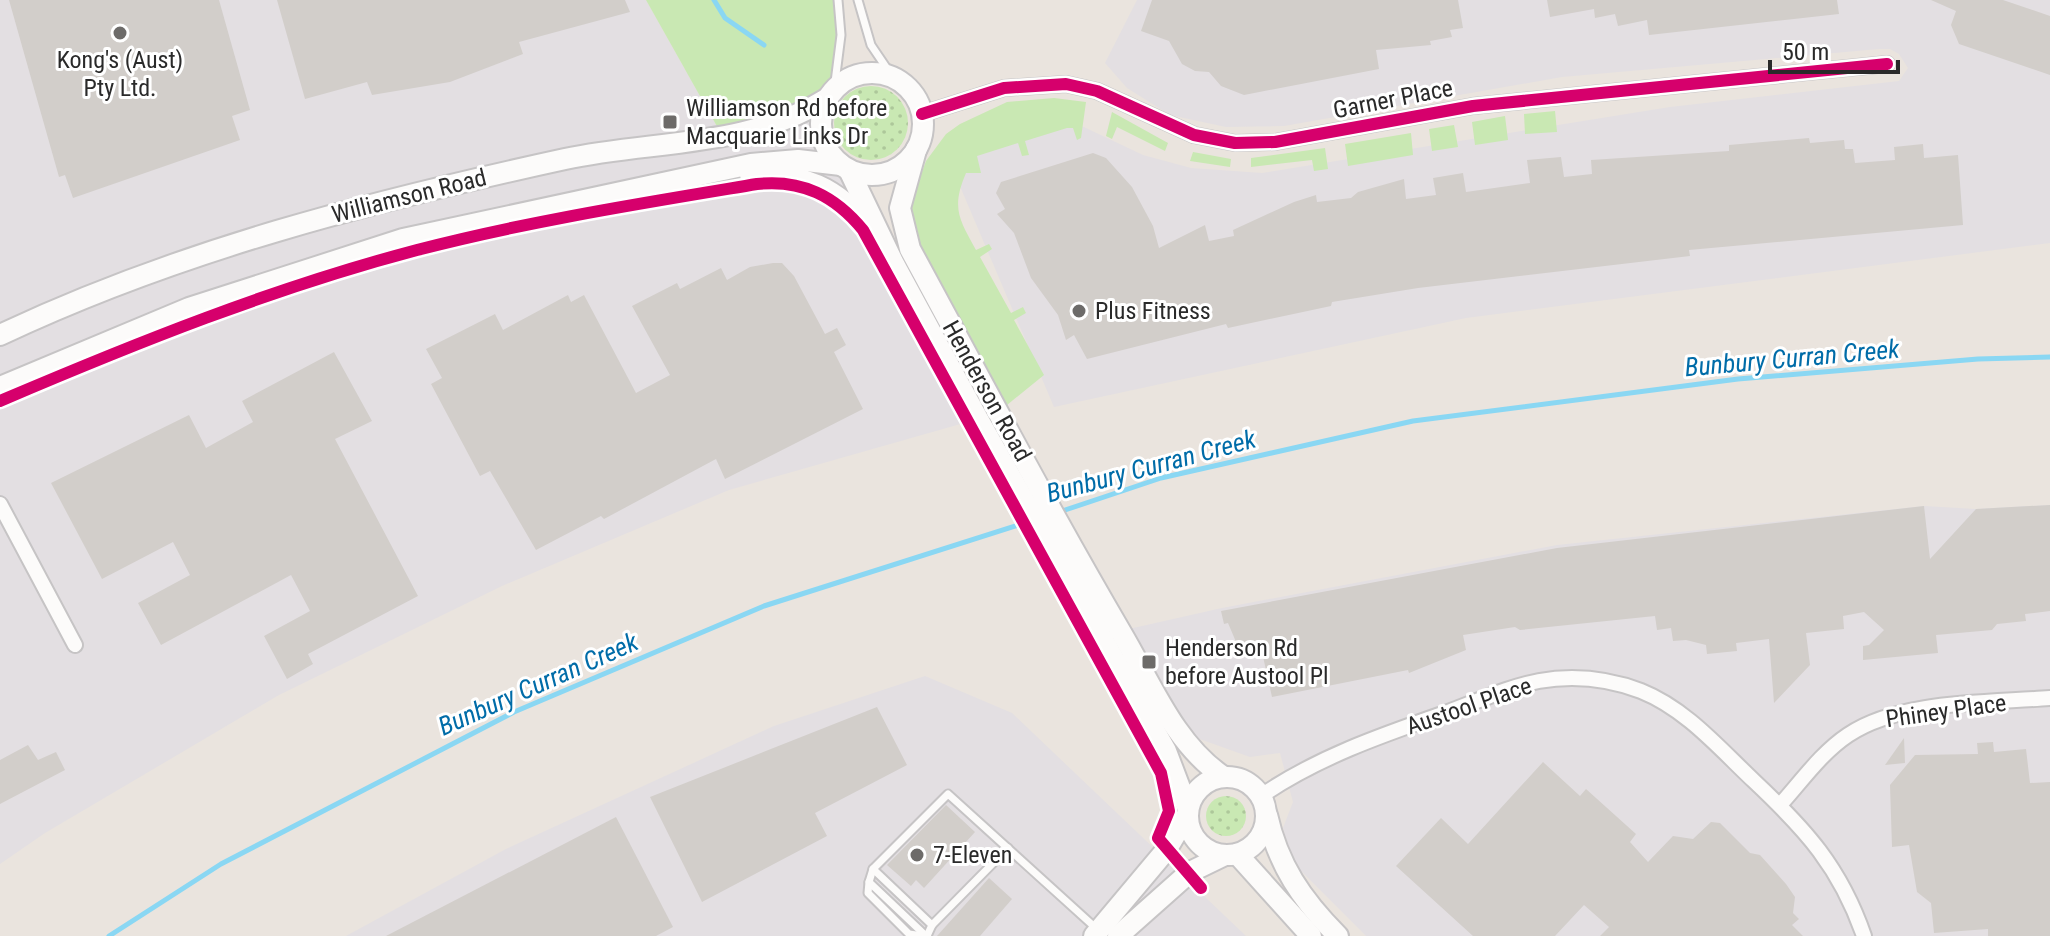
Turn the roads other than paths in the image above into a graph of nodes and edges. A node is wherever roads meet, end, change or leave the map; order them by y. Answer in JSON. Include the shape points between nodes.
{"nodes":[{"id":1,"x":838,"y":0,"type":"edge"},
{"id":2,"x":858,"y":0,"type":"edge"},
{"id":3,"x":1887,"y":64,"type":"dead end"},
{"id":4,"x":894,"y":79,"type":"junction"},
{"id":5,"x":831,"y":94,"type":"junction"},
{"id":6,"x":922,"y":114,"type":"junction"},
{"id":7,"x":916,"y":150,"type":"junction"},
{"id":8,"x":845,"y":168,"type":"junction"},
{"id":9,"x":656,"y":187,"type":"junction"},
{"id":10,"x":893,"y":262,"type":"junction"},
{"id":11,"x":0,"y":335,"type":"edge"},
{"id":12,"x":0,"y":387,"type":"edge"},
{"id":13,"x":0,"y":504,"type":"edge"},
{"id":14,"x":75,"y":645,"type":"dead end"},
{"id":15,"x":2050,"y":698,"type":"edge"},
{"id":16,"x":1224,"y":777,"type":"junction"},
{"id":17,"x":1263,"y":804,"type":"junction"},
{"id":18,"x":1780,"y":805,"type":"junction"},
{"id":19,"x":1188,"y":812,"type":"junction"},
{"id":20,"x":1008,"y":848,"type":"junction"},
{"id":21,"x":1231,"y":854,"type":"junction"},
{"id":22,"x":873,"y":869,"type":"junction"},
{"id":23,"x":932,"y":925,"type":"junction"},
{"id":24,"x":1109,"y":935,"type":"edge"},
{"id":25,"x":926,"y":936,"type":"edge"},
{"id":26,"x":1311,"y":936,"type":"edge"},
{"id":27,"x":1338,"y":936,"type":"edge"},
{"id":28,"x":1864,"y":936,"type":"edge"}],
"edges":[{"from":1,"to":5,"type":"lane","via":[[841,35]]},
{"from":2,"to":4,"type":"lane","via":[[871,45]]},
{"from":3,"to":6,"type":"street","name":"Garner Place","via":[[1473,106],[1275,142],[1235,143],[1194,135],[1097,91],[1066,84],[1004,88]]},
{"from":4,"to":5,"type":"main road","via":[[866,74],[849,79]]},
{"from":4,"to":6,"type":"main road","via":[[909,89]]},
{"from":5,"to":8,"type":"main road","via":[[821,115],[822,134]]},
{"from":5,"to":11,"type":"main road","name":"Williamson Road","via":[[785,122],[754,131],[570,158],[374,203],[239,241],[66,304]]},
{"from":6,"to":7,"type":"main road"},
{"from":7,"to":8,"type":"main road","via":[[886,173],[868,175]]},
{"from":7,"to":16,"type":"main road","name":"Henderson Road","via":[[900,208],[905,238],[1187,743]]},
{"from":8,"to":9,"type":"main road","name":"Williamson Road","via":[[773,160]]},
{"from":8,"to":10,"type":"main road","name":"Henderson Road"},
{"from":9,"to":10,"type":"main road","via":[[745,175],[809,180],[844,199]]},
{"from":9,"to":12,"type":"main road","name":"Williamson Road","via":[[395,241],[189,308]]},
{"from":10,"to":19,"type":"main road","name":"Henderson Road","via":[[1166,751]]},
{"from":13,"to":14,"type":"street"},
{"from":15,"to":18,"type":"street","name":"Phiney Place","via":[[1879,718],[1834,745]]},
{"from":16,"to":17,"type":"main road","via":[[1246,781]]},
{"from":16,"to":19,"type":"main road","via":[[1203,784]]},
{"from":17,"to":18,"type":"street","name":"Austool Place","via":[[1295,773],[1364,742],[1523,685],[1584,678],[1644,692],[1682,714]]},
{"from":17,"to":21,"type":"main road","via":[[1259,838]]},
{"from":17,"to":27,"type":"main road","via":[[1284,870]]},
{"from":18,"to":28,"type":"street","name":"Austool Place","via":[[1833,866]]},
{"from":19,"to":21,"type":"main road","via":[[1198,843],[1213,853]]},
{"from":19,"to":24,"type":"main road"},
{"from":20,"to":22,"type":"lane","via":[[948,794]]},
{"from":20,"to":23,"type":"lane"},
{"from":20,"to":24,"type":"lane"},
{"from":21,"to":24,"type":"main road","via":[[1190,872]]},
{"from":21,"to":26,"type":"main road"},
{"from":22,"to":23,"type":"lane"},
{"from":22,"to":25,"type":"lane","via":[[869,882]]},
{"from":23,"to":25,"type":"lane"}]}
